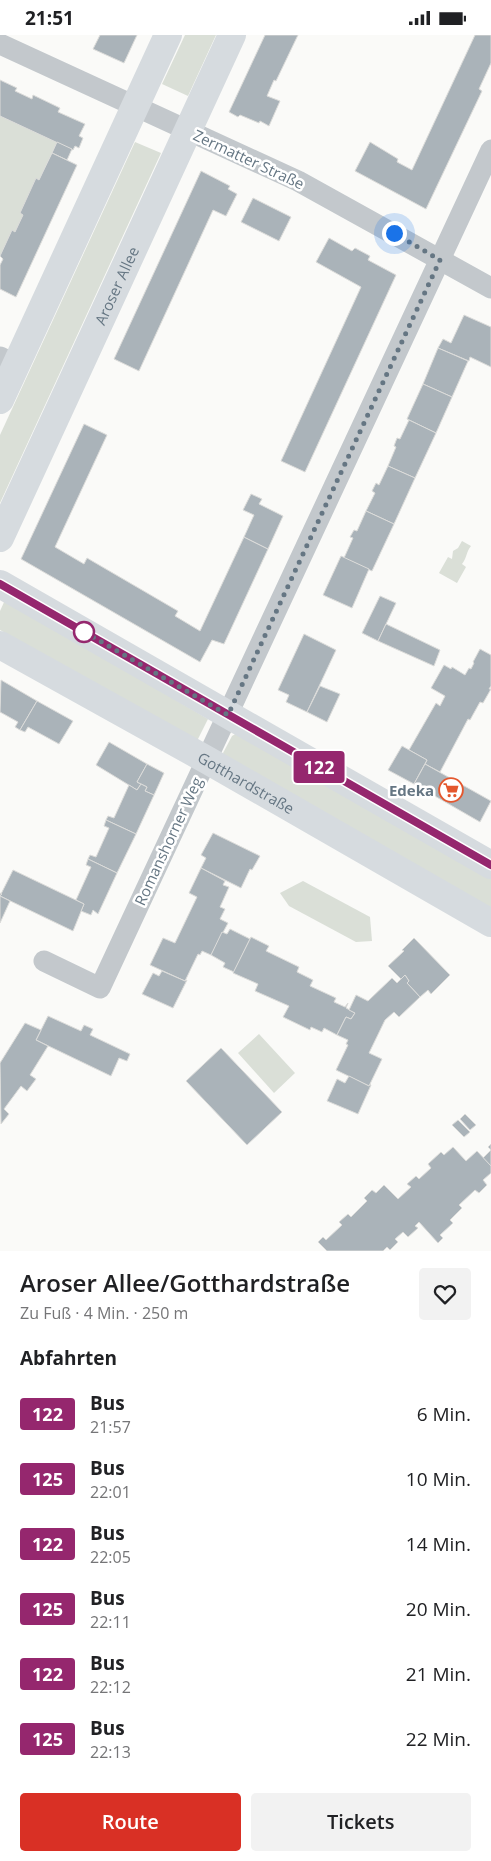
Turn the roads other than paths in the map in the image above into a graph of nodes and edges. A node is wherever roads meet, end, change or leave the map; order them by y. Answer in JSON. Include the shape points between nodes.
{"nodes":[{"id":1,"x":168,"y":35,"type":"edge"},
{"id":2,"x":232,"y":35,"type":"edge"},
{"id":3,"x":0,"y":44,"type":"edge"},
{"id":4,"x":136,"y":106,"type":"junction"},
{"id":5,"x":188,"y":130,"type":"junction"},
{"id":6,"x":491,"y":150,"type":"edge"},
{"id":7,"x":440,"y":260,"type":"junction"},
{"id":8,"x":491,"y":288,"type":"edge"},
{"id":9,"x":8,"y":361,"type":"edge"},
{"id":10,"x":0,"y":400,"type":"edge"},
{"id":11,"x":0,"y":538,"type":"edge"},
{"id":12,"x":0,"y":583,"type":"edge"},
{"id":13,"x":0,"y":645,"type":"edge"},
{"id":14,"x":228,"y":715,"type":"junction"},
{"id":15,"x":207,"y":760,"type":"junction"},
{"id":16,"x":491,"y":865,"type":"edge"},
{"id":17,"x":491,"y":923,"type":"edge"},
{"id":18,"x":44,"y":961,"type":"dead end"}],
"edges":[{"from":1,"to":4,"type":"main road"},
{"from":2,"to":5,"type":"main road","name":"Aroser Allee"},
{"from":3,"to":4,"type":"street","name":"Zermatter Straße"},
{"from":4,"to":5,"type":"street","name":"Zermatter Straße"},
{"from":4,"to":9,"type":"main road"},
{"from":5,"to":7,"type":"street","name":"Zermatter Straße","via":[[298,181]]},
{"from":5,"to":11,"type":"main road","name":"Aroser Allee"},
{"from":6,"to":7,"type":"street","name":"Romanshorner Weg"},
{"from":7,"to":8,"type":"street","name":"Zermatter Straße"},
{"from":7,"to":14,"type":"street","name":"Romanshorner Weg"},
{"from":9,"to":10,"type":"main road"},
{"from":12,"to":14,"type":"main road"},
{"from":13,"to":15,"type":"main road","name":"Gotthardstraße"},
{"from":14,"to":15,"type":"street","name":"Romanshorner Weg"},
{"from":14,"to":16,"type":"main road"},
{"from":15,"to":17,"type":"main road","name":"Gotthardstraße"},
{"from":15,"to":18,"type":"street","name":"Romanshorner Weg","via":[[100,988]]}]}
